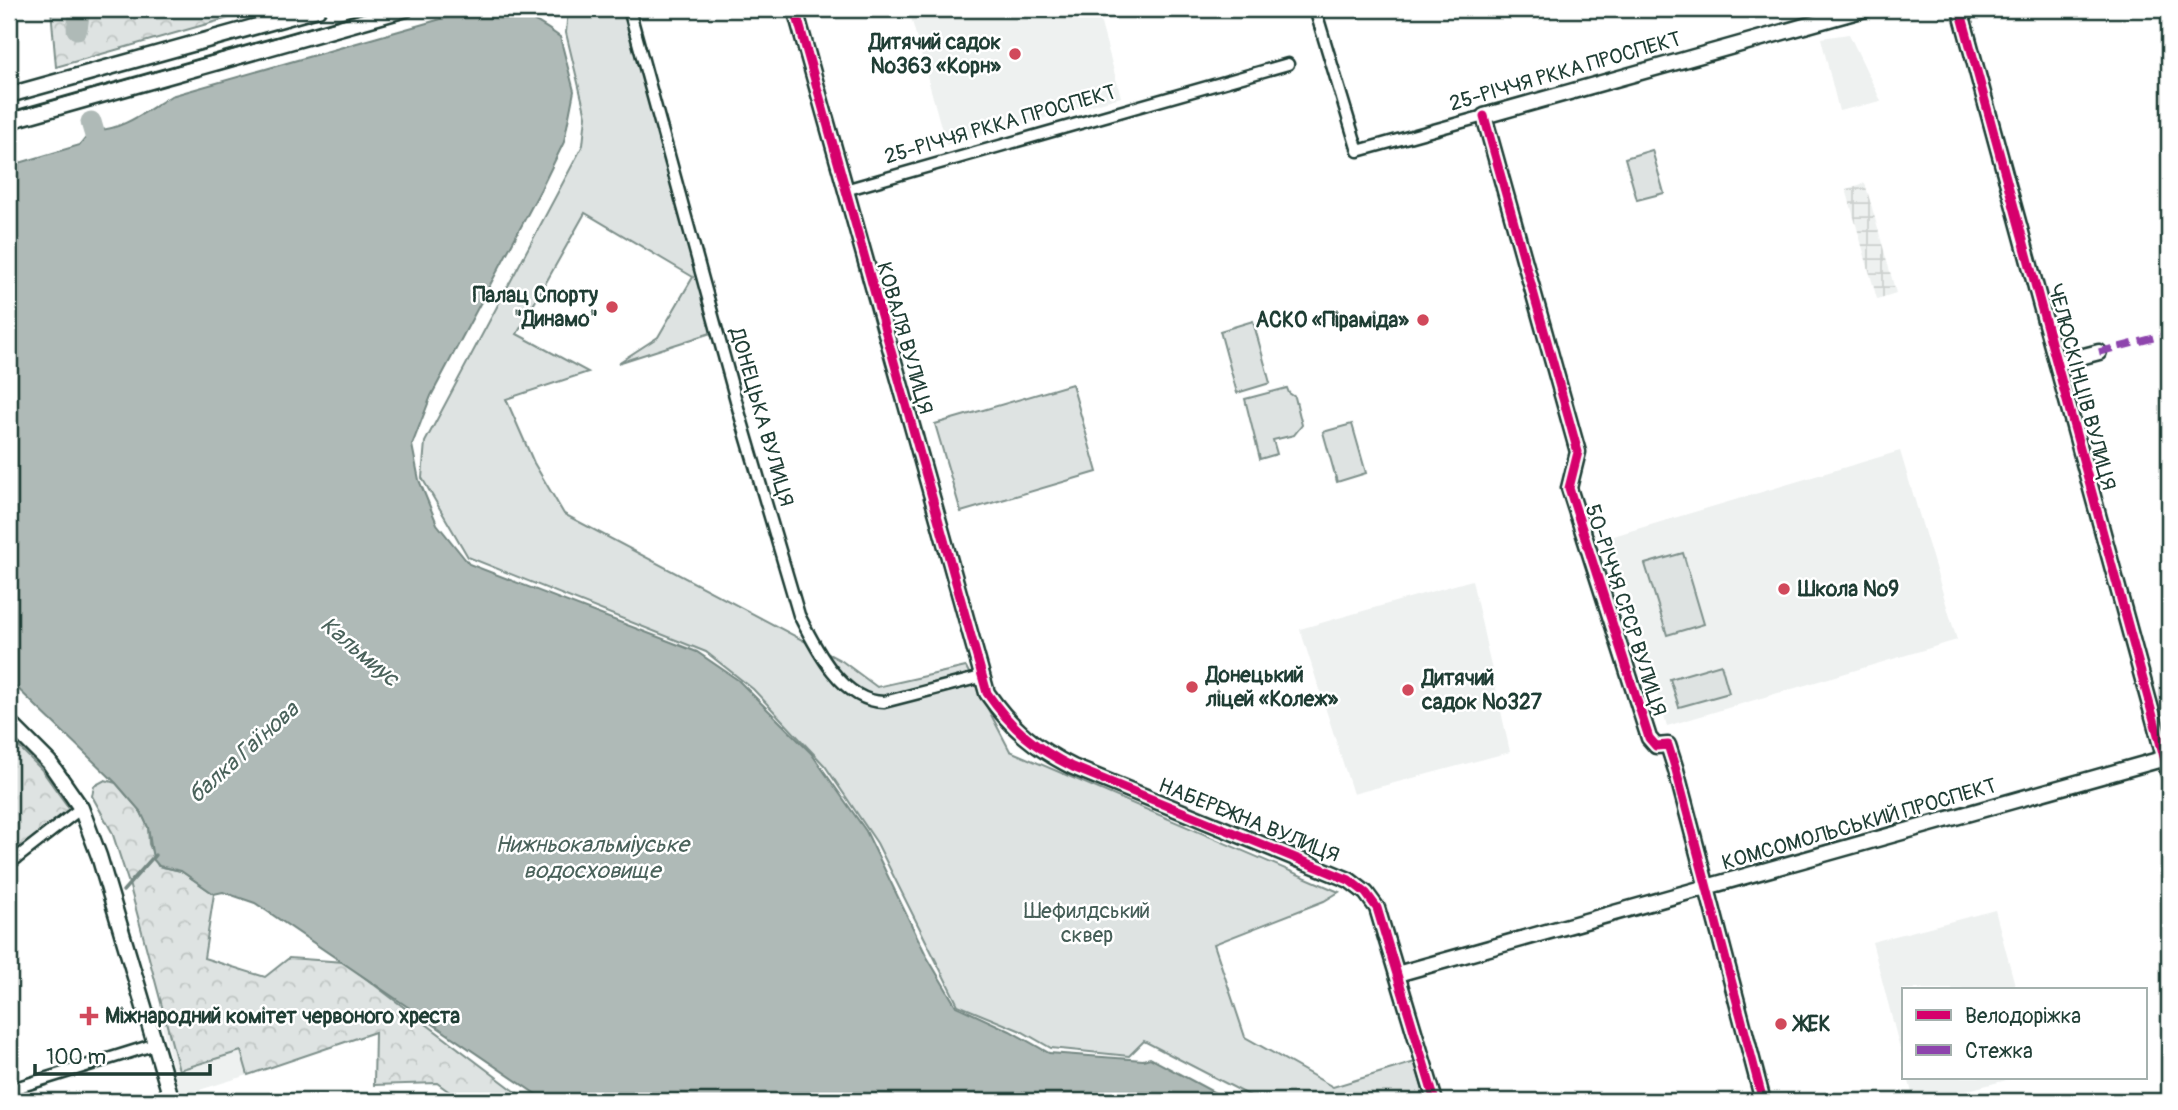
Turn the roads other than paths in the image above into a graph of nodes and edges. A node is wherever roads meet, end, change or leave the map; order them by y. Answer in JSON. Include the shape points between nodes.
{"nodes":[{"id":1,"x":318,"y":9,"type":"edge"},
{"id":2,"x":406,"y":9,"type":"edge"},
{"id":3,"x":629,"y":9,"type":"edge"},
{"id":4,"x":795,"y":9,"type":"edge"},
{"id":5,"x":1315,"y":9,"type":"edge"},
{"id":6,"x":1865,"y":9,"type":"edge"},
{"id":7,"x":1960,"y":9,"type":"edge"},
{"id":8,"x":1288,"y":64,"type":"dead end"},
{"id":9,"x":9,"y":96,"type":"edge"},
{"id":10,"x":1484,"y":116,"type":"junction"},
{"id":11,"x":9,"y":121,"type":"edge"},
{"id":12,"x":845,"y":190,"type":"junction"},
{"id":13,"x":2099,"y":352,"type":"dead end"},
{"id":14,"x":2057,"y":363,"type":"junction"},
{"id":15,"x":981,"y":677,"type":"junction"},
{"id":16,"x":9,"y":722,"type":"edge"},
{"id":17,"x":2167,"y":758,"type":"edge"},
{"id":18,"x":2169,"y":775,"type":"edge"},
{"id":19,"x":81,"y":808,"type":"junction"},
{"id":20,"x":9,"y":864,"type":"edge"},
{"id":21,"x":1706,"y":888,"type":"junction"},
{"id":22,"x":1397,"y":974,"type":"junction"},
{"id":23,"x":156,"y":1044,"type":"junction"},
{"id":24,"x":9,"y":1090,"type":"edge"},
{"id":25,"x":172,"y":1101,"type":"edge"},
{"id":26,"x":1435,"y":1101,"type":"edge"},
{"id":27,"x":1763,"y":1101,"type":"edge"}],
"edges":[{"from":1,"to":9,"type":"street"},
{"from":2,"to":11,"type":"street"},
{"from":3,"to":15,"type":"street","name":"ДОНЕЦЬКА ВУЛИЦЯ","via":[[744,429],[799,615],[814,645],[838,677],[870,702]]},
{"from":4,"to":12,"type":"street","name":"КОВАЛЯ ВУЛИЦЯ"},
{"from":5,"to":10,"type":"street","name":"25-РІЧЧЯ РККА ПРОСПЕКТ","via":[[1358,151]]},
{"from":6,"to":10,"type":"street","name":"25-РІЧЧЯ РККА ПРОСПЕКТ"},
{"from":7,"to":14,"type":"street","name":"ЧЕЛЮСКІНЦІВ ВУЛИЦЯ"},
{"from":8,"to":12,"type":"street","name":"25-РІЧЧЯ РККА ПРОСПЕКТ"},
{"from":10,"to":21,"type":"street","name":"50-РІЧЧЯ СРСР ВУЛИЦЯ","via":[[1578,452],[1569,488],[1649,738],[1656,746],[1668,745]]},
{"from":12,"to":15,"type":"street","name":"КОВАЛЯ ВУЛИЦЯ"},
{"from":13,"to":14,"type":"street"},
{"from":14,"to":17,"type":"street","name":"ЧЕЛЮСКІНЦІВ ВУЛИЦЯ"},
{"from":15,"to":22,"type":"street","name":"НАБЕРЕЖНА ВУЛИЦЯ","via":[[998,709],[1044,753],[1349,880],[1377,908]]},
{"from":16,"to":19,"type":"street","via":[[49,762]]},
{"from":17,"to":18,"type":"street","name":"ЧЕЛЮСКІНЦІВ ВУЛИЦЯ"},
{"from":17,"to":21,"type":"street","name":"КОМСОМОЛЬСЬКИЙ ПРОСПЕКТ"},
{"from":19,"to":20,"type":"street"},
{"from":19,"to":23,"type":"street"},
{"from":21,"to":22,"type":"street","name":"КОМСОМОЛЬСЬКИЙ ПРОСПЕКТ"},
{"from":21,"to":27,"type":"street","name":"50-РІЧЧЯ СРСР ВУЛИЦЯ"},
{"from":22,"to":26,"type":"street","name":"НАБЕРЕЖНА ВУЛИЦЯ"},
{"from":23,"to":24,"type":"street"},
{"from":23,"to":25,"type":"street"}]}
